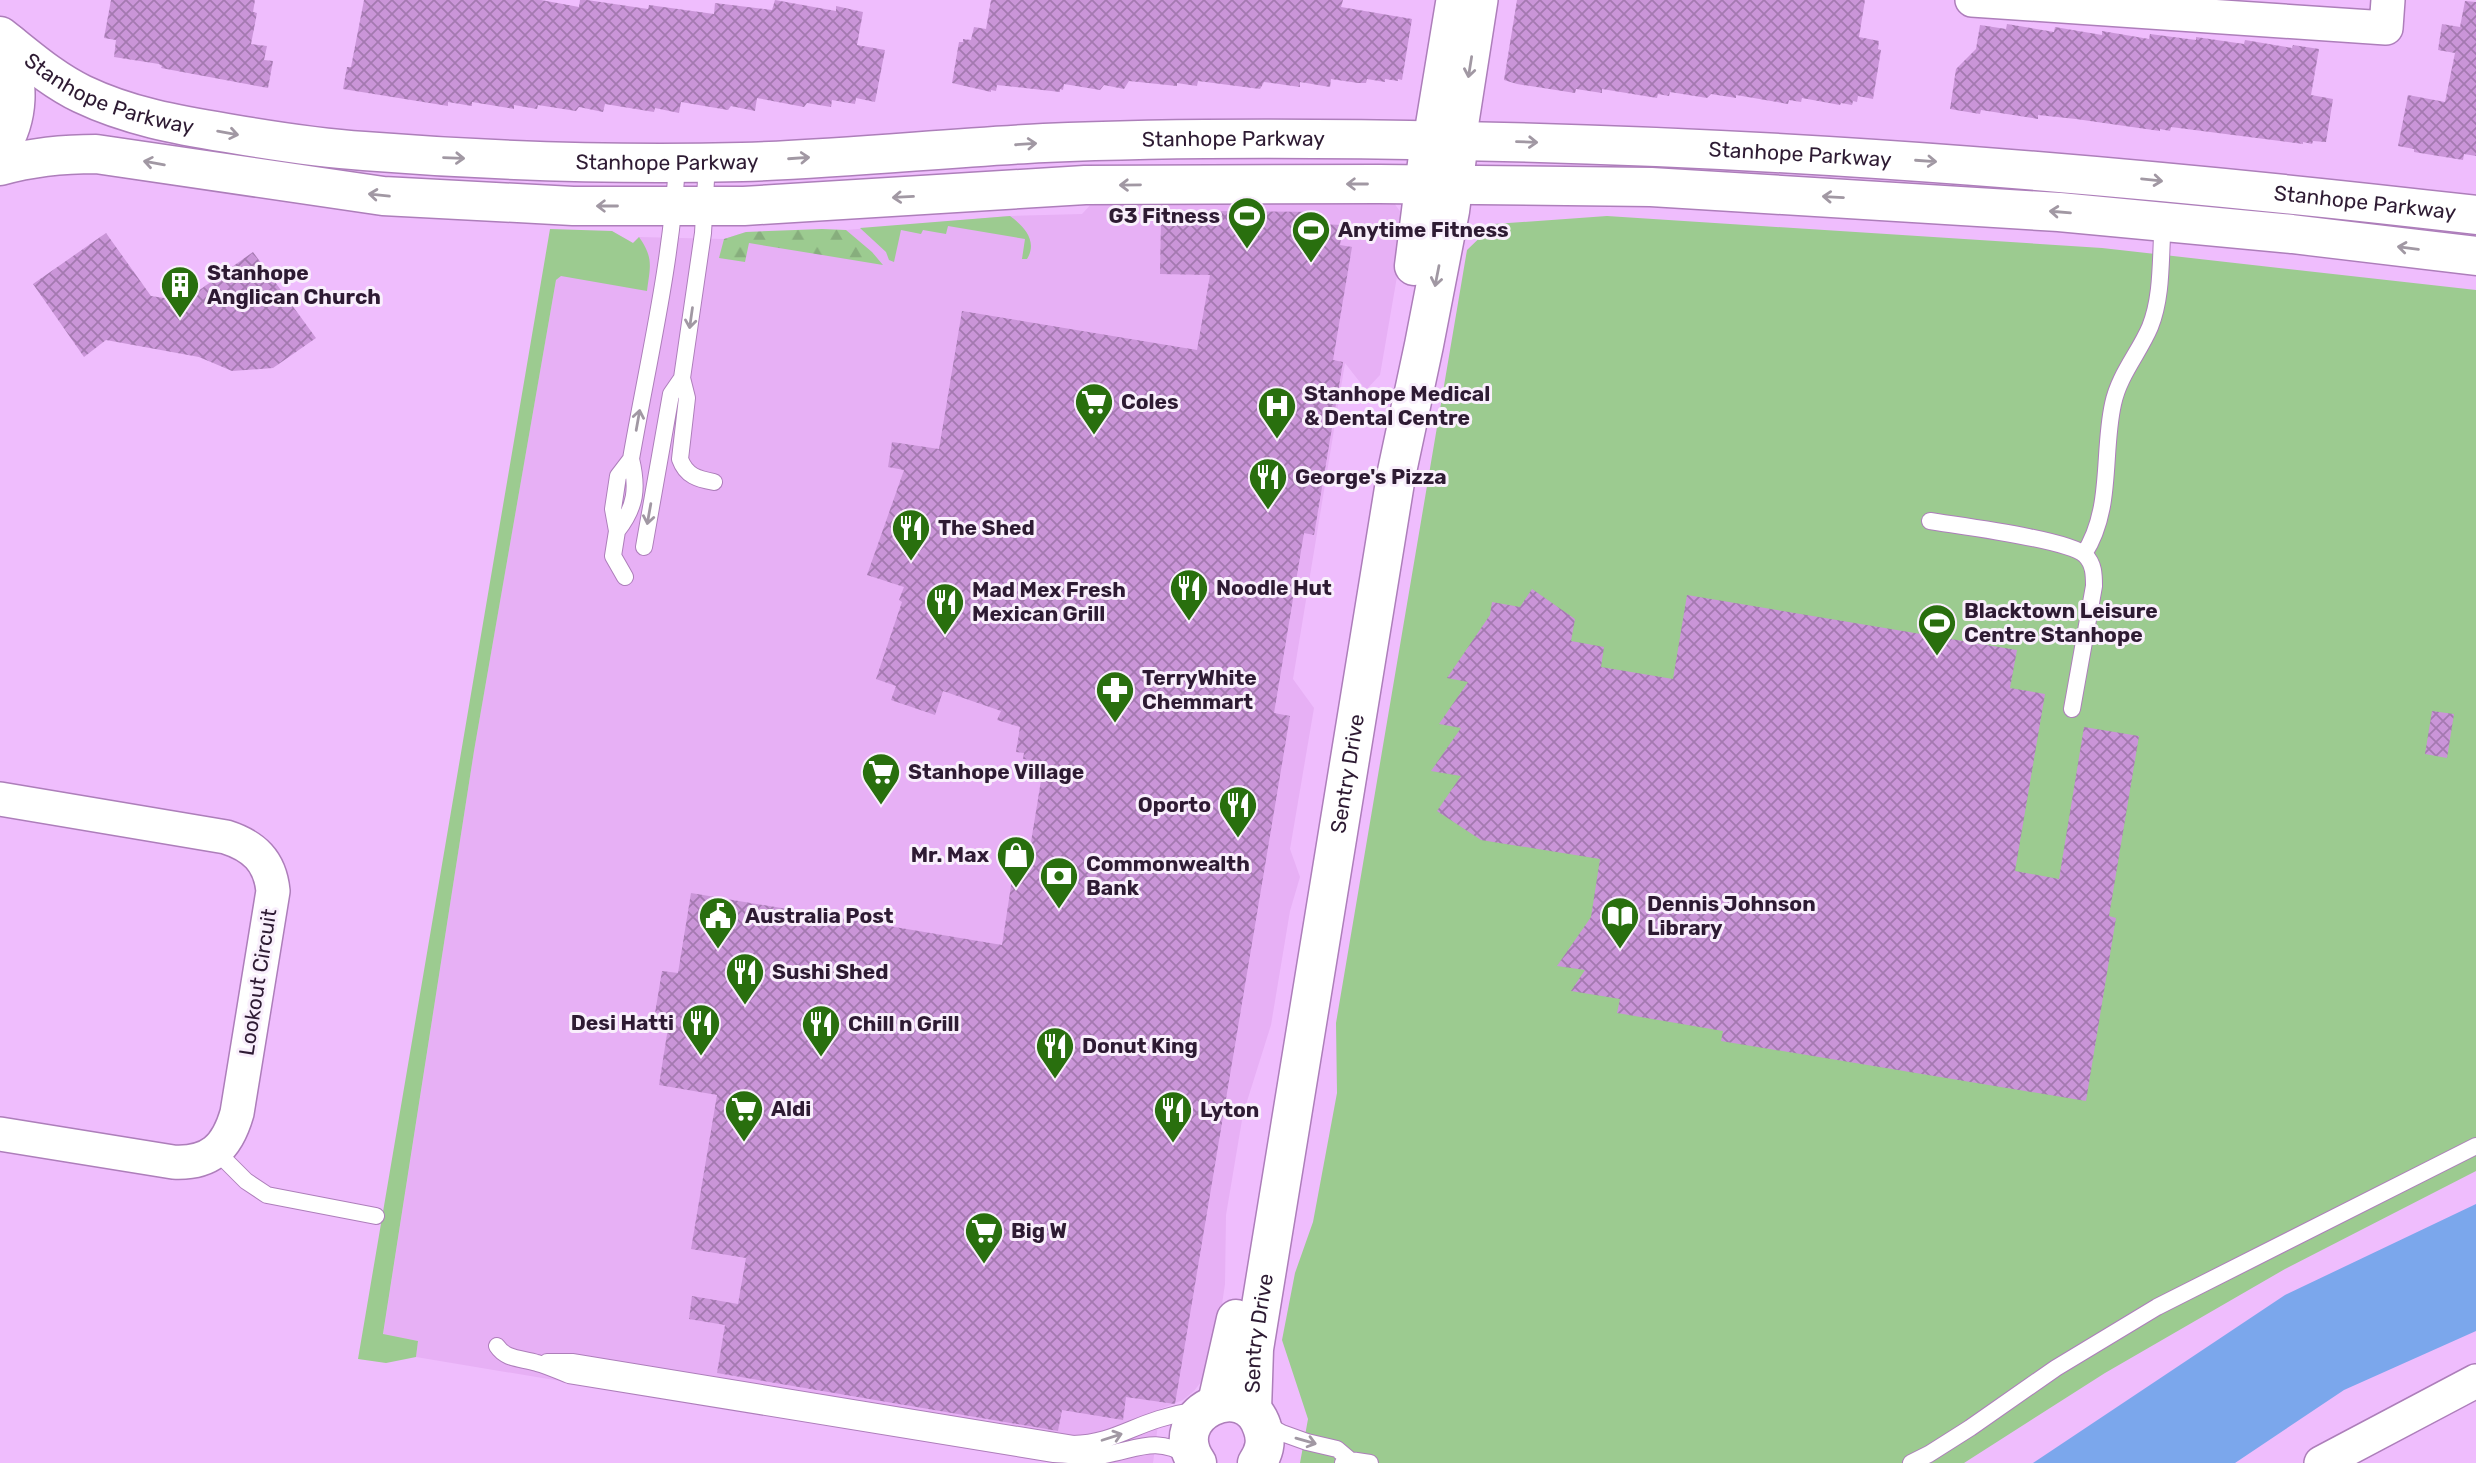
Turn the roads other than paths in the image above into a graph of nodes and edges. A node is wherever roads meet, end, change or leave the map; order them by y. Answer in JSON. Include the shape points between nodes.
{"nodes":[{"id":1,"x":1454,"y":0,"type":"edge"},
{"id":2,"x":1481,"y":0,"type":"edge"},
{"id":3,"x":1972,"y":0,"type":"edge"},
{"id":4,"x":2387,"y":14,"type":"edge"},
{"id":5,"x":4,"y":34,"type":"edge"},
{"id":6,"x":1445,"y":140,"type":"junction"},
{"id":7,"x":0,"y":148,"type":"edge"},
{"id":8,"x":692,"y":162,"type":"junction"},
{"id":9,"x":0,"y":166,"type":"edge"},
{"id":10,"x":1439,"y":184,"type":"junction"},
{"id":11,"x":690,"y":206,"type":"junction"},
{"id":12,"x":2476,"y":215,"type":"edge"},
{"id":13,"x":2163,"y":221,"type":"junction"},
{"id":14,"x":2476,"y":256,"type":"edge"},
{"id":15,"x":682,"y":378,"type":"junction"},
{"id":16,"x":714,"y":482,"type":"dead end"},
{"id":17,"x":1930,"y":521,"type":"dead end"},
{"id":18,"x":644,"y":547,"type":"dead end"},
{"id":19,"x":2084,"y":554,"type":"junction"},
{"id":20,"x":625,"y":577,"type":"dead end"},
{"id":21,"x":2073,"y":709,"type":"dead end"},
{"id":22,"x":0,"y":799,"type":"edge"},
{"id":23,"x":0,"y":1134,"type":"edge"},
{"id":24,"x":2476,"y":1146,"type":"edge"},
{"id":25,"x":216,"y":1151,"type":"junction"},
{"id":26,"x":376,"y":1216,"type":"dead end"},
{"id":27,"x":497,"y":1346,"type":"dead end"},
{"id":28,"x":537,"y":1363,"type":"junction"},
{"id":29,"x":2476,"y":1381,"type":"edge"},
{"id":30,"x":1234,"y":1410,"type":"junction"},
{"id":31,"x":1196,"y":1461,"type":"edge"},
{"id":32,"x":1346,"y":1462,"type":"edge"},
{"id":33,"x":1257,"y":1463,"type":"edge"},
{"id":34,"x":1370,"y":1463,"type":"edge"},
{"id":35,"x":1912,"y":1463,"type":"edge"},
{"id":36,"x":2321,"y":1463,"type":"edge"}],
"edges":[{"from":1,"to":6,"type":"street"},
{"from":2,"to":6,"type":"street","one_way":true},
{"from":3,"to":4,"type":"street"},
{"from":5,"to":7,"type":"main road","via":[[17,101]]},
{"from":5,"to":8,"type":"main road","name":"Stanhope Parkway","one_way":true,"via":[[48,75],[75,91],[166,123],[308,147],[432,157]]},
{"from":8,"to":6,"type":"main road","name":"Stanhope Parkway","one_way":true,"via":[[1199,138]]},
{"from":6,"to":10,"type":"main road","name":"Sentry Drive"},
{"from":6,"to":12,"type":"main road","name":"Stanhope Parkway","one_way":true,"via":[[1940,162]]},
{"from":8,"to":11,"type":"lane"},
{"from":8,"to":11,"type":"lane"},
{"from":11,"to":9,"type":"main road","name":"Stanhope Parkway","one_way":true,"via":[[573,206],[383,196],[96,154],[28,158]]},
{"from":10,"to":11,"type":"main road","name":"Stanhope Parkway","one_way":true,"via":[[1085,185]]},
{"from":13,"to":10,"type":"main road","name":"Stanhope Parkway","one_way":true,"via":[[1651,187]]},
{"from":10,"to":30,"type":"main road","name":"Sentry Drive","via":[[1399,363],[1231,1347]]},
{"from":11,"to":15,"type":"lane","one_way":true,"via":[[703,233]]},
{"from":20,"to":11,"type":"lane","one_way":true,"via":[[613,556],[617,531],[631,514],[636,480],[631,459]]},
{"from":14,"to":13,"type":"main road","name":"Stanhope Parkway","one_way":true},
{"from":13,"to":19,"type":"lane","via":[[2155,310],[2115,395],[2101,515]]},
{"from":15,"to":16,"type":"lane","via":[[687,398],[680,459],[692,475]]},
{"from":15,"to":18,"type":"lane","one_way":true,"via":[[671,394]]},
{"from":17,"to":19,"type":"lane","via":[[2063,544]]},
{"from":19,"to":21,"type":"lane","via":[[2092,567],[2094,586]]},
{"from":22,"to":25,"type":"street","name":"Lookout Circuit","via":[[226,836],[253,849],[263,861],[272,882],[272,900],[237,1113],[229,1136]]},
{"from":23,"to":25,"type":"street","via":[[173,1162],[199,1160]]},
{"from":24,"to":35,"type":"lane","via":[[2157,1307]]},
{"from":25,"to":26,"type":"lane","via":[[267,1195]]},
{"from":27,"to":28,"type":"lane","via":[[509,1357]]},
{"from":28,"to":30,"type":"lane","one_way":true,"via":[[572,1362],[1073,1444],[1111,1438],[1158,1419]]},
{"from":28,"to":31,"type":"lane","via":[[569,1375],[1054,1454],[1101,1455],[1156,1444]]},
{"from":29,"to":36,"type":"street"},
{"from":30,"to":31,"type":"main road","via":[[1193,1423],[1189,1448]]},
{"from":30,"to":32,"type":"lane","one_way":true,"via":[[1282,1433],[1337,1449]]},
{"from":30,"to":33,"type":"main road","via":[[1265,1445]]},
{"from":32,"to":34,"type":"lane"}]}
